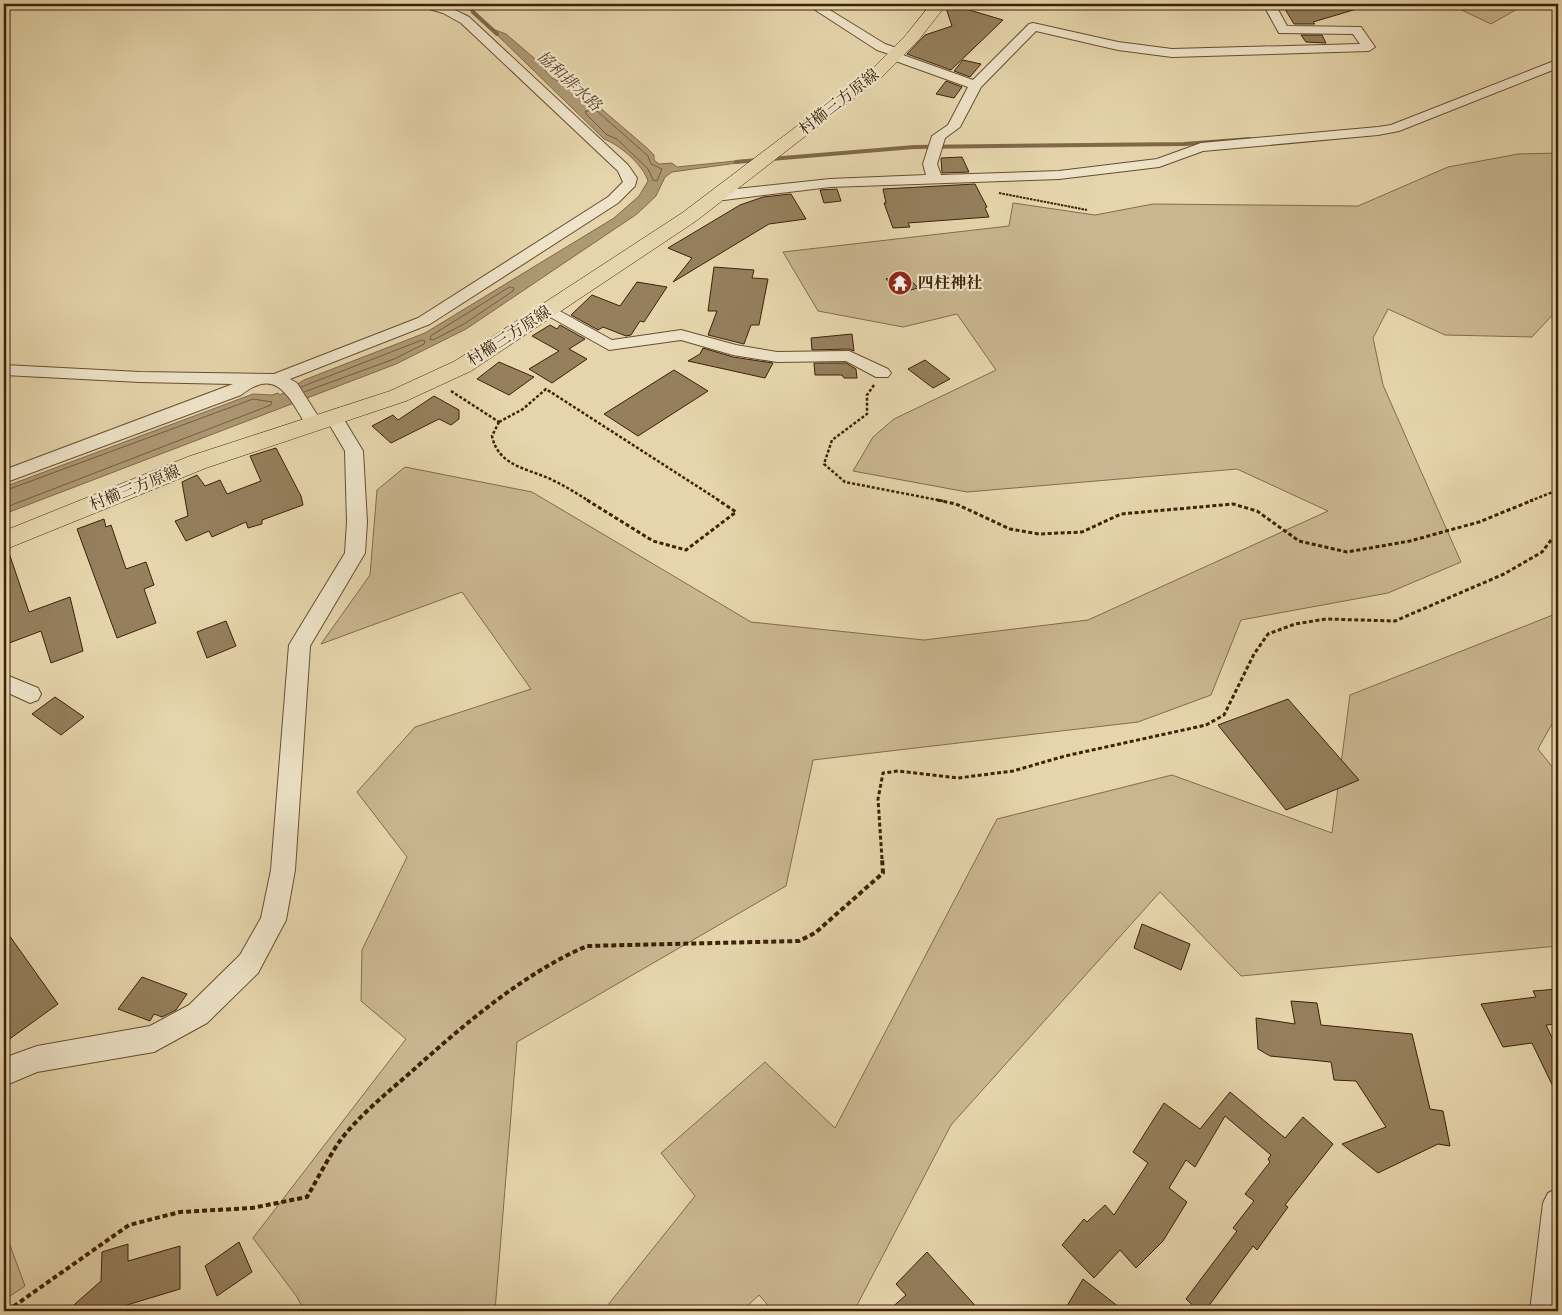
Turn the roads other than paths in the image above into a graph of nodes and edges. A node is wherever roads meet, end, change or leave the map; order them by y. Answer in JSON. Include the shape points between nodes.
{"nodes":[{"id":1,"x":423,"y":4,"type":"edge"},
{"id":2,"x":812,"y":4,"type":"edge"},
{"id":3,"x":939,"y":4,"type":"edge"},
{"id":4,"x":1269,"y":4,"type":"edge"},
{"id":5,"x":896,"y":55,"type":"junction"},
{"id":6,"x":1558,"y":64,"type":"edge"},
{"id":7,"x":975,"y":85,"type":"junction"},
{"id":8,"x":935,"y":180,"type":"junction"},
{"id":9,"x":718,"y":195,"type":"junction"},
{"id":10,"x":549,"y":310,"type":"junction"},
{"id":11,"x":4,"y":370,"type":"edge"},
{"id":12,"x":882,"y":373,"type":"road end"},
{"id":13,"x":250,"y":379,"type":"junction"},
{"id":14,"x":284,"y":383,"type":"junction"},
{"id":15,"x":319,"y":418,"type":"junction"},
{"id":16,"x":4,"y":477,"type":"edge"},
{"id":17,"x":4,"y":541,"type":"edge"},
{"id":18,"x":4,"y":682,"type":"edge"},
{"id":19,"x":30,"y":694,"type":"dead end"},
{"id":20,"x":4,"y":1072,"type":"edge"},
{"id":21,"x":1558,"y":1203,"type":"edge"},
{"id":22,"x":1545,"y":1311,"type":"edge"}],
"edges":[{"from":1,"to":14,"type":"street","via":[[452,12],[479,32],[623,168],[630,183],[613,200],[424,321],[295,370]]},
{"from":2,"to":5,"type":"street"},
{"from":3,"to":5,"type":"main road","name":"村櫛三方原線"},
{"from":4,"to":7,"type":"street","via":[[1283,30],[1358,30],[1369,47],[1172,53],[1118,46],[1033,27]]},
{"from":5,"to":7,"type":"street"},
{"from":5,"to":9,"type":"main road","name":"村櫛三方原線"},
{"from":6,"to":8,"type":"street","via":[[1394,128],[1201,147],[1159,163],[1059,175]]},
{"from":7,"to":8,"type":"street","via":[[953,127],[938,136],[930,164]]},
{"from":8,"to":9,"type":"street","via":[[830,183]]},
{"from":9,"to":10,"type":"main road","name":"村櫛三方原線","via":[[654,242]]},
{"from":10,"to":12,"type":"street","via":[[609,345],[681,336],[733,350],[777,357],[849,356]]},
{"from":10,"to":15,"type":"main road","name":"村櫛三方原線","via":[[436,381],[398,396]]},
{"from":11,"to":13,"type":"street"},
{"from":13,"to":14,"type":"street"},
{"from":13,"to":16,"type":"street","via":[[235,391]]},
{"from":14,"to":15,"type":"street"},
{"from":15,"to":17,"type":"main road","name":"村櫛三方原線"},
{"from":15,"to":20,"type":"street","via":[[354,451],[355,553],[300,645],[283,870],[273,920],[249,964],[198,1014],[154,1039],[37,1059]]},
{"from":18,"to":19,"type":"street"},
{"from":21,"to":22,"type":"street"}]}
